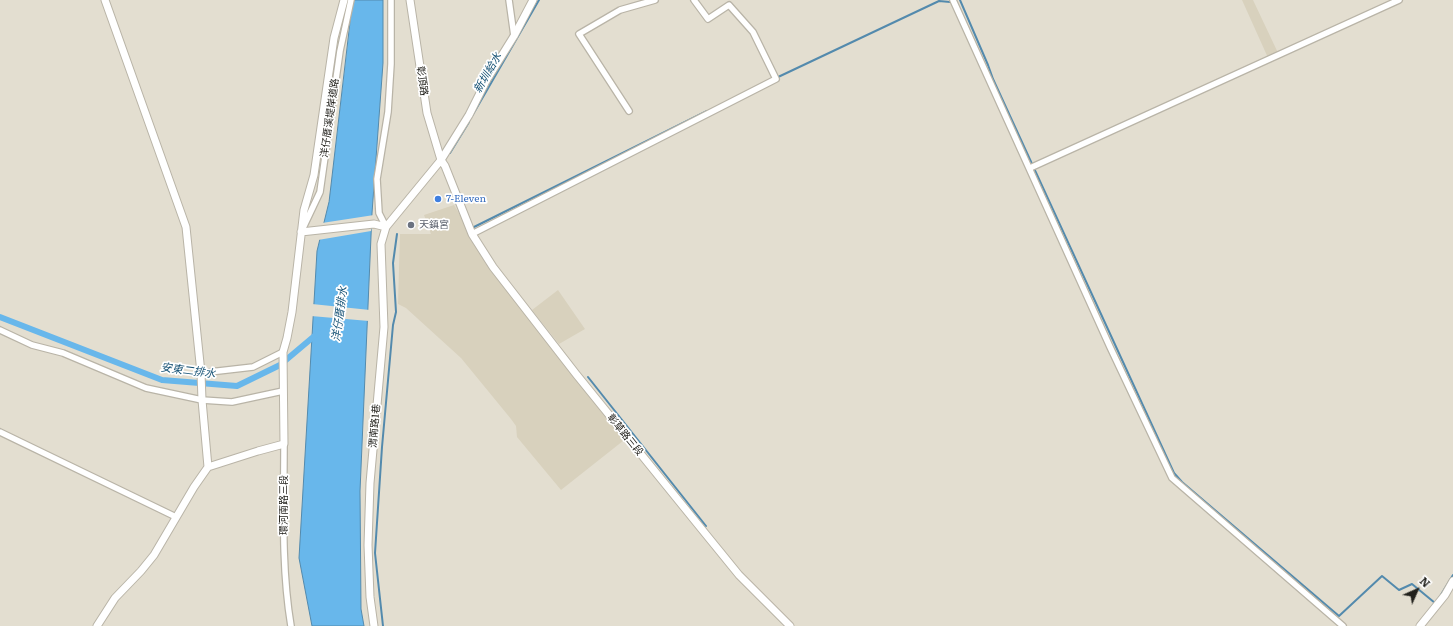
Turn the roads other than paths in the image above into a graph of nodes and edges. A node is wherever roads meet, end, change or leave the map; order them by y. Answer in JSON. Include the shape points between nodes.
{"nodes":[{"id":1,"x":106,"y":0,"type":"edge"},
{"id":2,"x":344,"y":0,"type":"edge"},
{"id":3,"x":351,"y":0,"type":"edge"},
{"id":4,"x":391,"y":0,"type":"edge"},
{"id":5,"x":410,"y":0,"type":"edge"},
{"id":6,"x":509,"y":0,"type":"edge"},
{"id":7,"x":533,"y":0,"type":"edge"},
{"id":8,"x":655,"y":0,"type":"edge"},
{"id":9,"x":694,"y":0,"type":"edge"},
{"id":10,"x":953,"y":0,"type":"edge"},
{"id":11,"x":1399,"y":0,"type":"edge"},
{"id":12,"x":514,"y":36,"type":"junction"},
{"id":13,"x":629,"y":111,"type":"dead end"},
{"id":14,"x":443,"y":163,"type":"junction"},
{"id":15,"x":1030,"y":168,"type":"junction"},
{"id":16,"x":386,"y":227,"type":"junction"},
{"id":17,"x":301,"y":232,"type":"junction"},
{"id":18,"x":472,"y":234,"type":"junction"},
{"id":19,"x":0,"y":330,"type":"edge"},
{"id":20,"x":283,"y":352,"type":"junction"},
{"id":21,"x":201,"y":376,"type":"junction"},
{"id":22,"x":283,"y":391,"type":"junction"},
{"id":23,"x":202,"y":398,"type":"junction"},
{"id":24,"x":0,"y":432,"type":"edge"},
{"id":25,"x":284,"y":444,"type":"junction"},
{"id":26,"x":208,"y":467,"type":"junction"},
{"id":27,"x":176,"y":517,"type":"junction"},
{"id":28,"x":1453,"y":581,"type":"edge"},
{"id":29,"x":97,"y":626,"type":"edge"},
{"id":30,"x":291,"y":626,"type":"edge"},
{"id":31,"x":374,"y":626,"type":"edge"},
{"id":32,"x":790,"y":626,"type":"edge"},
{"id":33,"x":1343,"y":626,"type":"edge"},
{"id":34,"x":1420,"y":626,"type":"edge"}],
"edges":[{"from":1,"to":21,"type":"street","via":[[186,227]]},
{"from":2,"to":17,"type":"street","name":"環河南路三段","via":[[334,38],[314,175]]},
{"from":3,"to":17,"type":"street","name":"洋仔厝溪堤岸道路","via":[[340,51],[320,192]]},
{"from":4,"to":16,"type":"street","via":[[388,112],[377,179],[379,213]]},
{"from":5,"to":14,"type":"street","name":"彰頂路","via":[[427,112]]},
{"from":6,"to":12,"type":"street"},
{"from":7,"to":12,"type":"street"},
{"from":8,"to":13,"type":"street","via":[[620,10],[579,34]]},
{"from":9,"to":18,"type":"street","via":[[708,20],[729,5],[753,32],[776,79]]},
{"from":10,"to":15,"type":"street"},
{"from":11,"to":15,"type":"street"},
{"from":12,"to":14,"type":"street","via":[[486,81]]},
{"from":14,"to":16,"type":"street"},
{"from":14,"to":18,"type":"street","name":"彰頂路"},
{"from":15,"to":33,"type":"street","via":[[1172,478]]},
{"from":16,"to":17,"type":"street","via":[[374,224]]},
{"from":16,"to":31,"type":"street","name":"渭南路1巷","via":[[381,244],[384,327],[368,532],[370,597]]},
{"from":17,"to":20,"type":"street","name":"環河南路三段","via":[[292,312]]},
{"from":18,"to":32,"type":"street","name":"彰草路三段","via":[[493,267],[576,374],[704,532],[739,575]]},
{"from":19,"to":23,"type":"street","via":[[32,345],[64,353],[146,388]]},
{"from":20,"to":21,"type":"street","via":[[253,367]]},
{"from":20,"to":22,"type":"street","name":"環河南路三段"},
{"from":21,"to":23,"type":"street"},
{"from":22,"to":23,"type":"street","via":[[232,402]]},
{"from":22,"to":25,"type":"street","name":"環河南路三段"},
{"from":23,"to":26,"type":"street"},
{"from":24,"to":27,"type":"street"},
{"from":25,"to":26,"type":"street"},
{"from":25,"to":30,"type":"street","name":"環河南路三段","via":[[286,598]]},
{"from":26,"to":27,"type":"street"},
{"from":27,"to":29,"type":"street","via":[[154,556],[115,598]]},
{"from":28,"to":34,"type":"street"}]}
